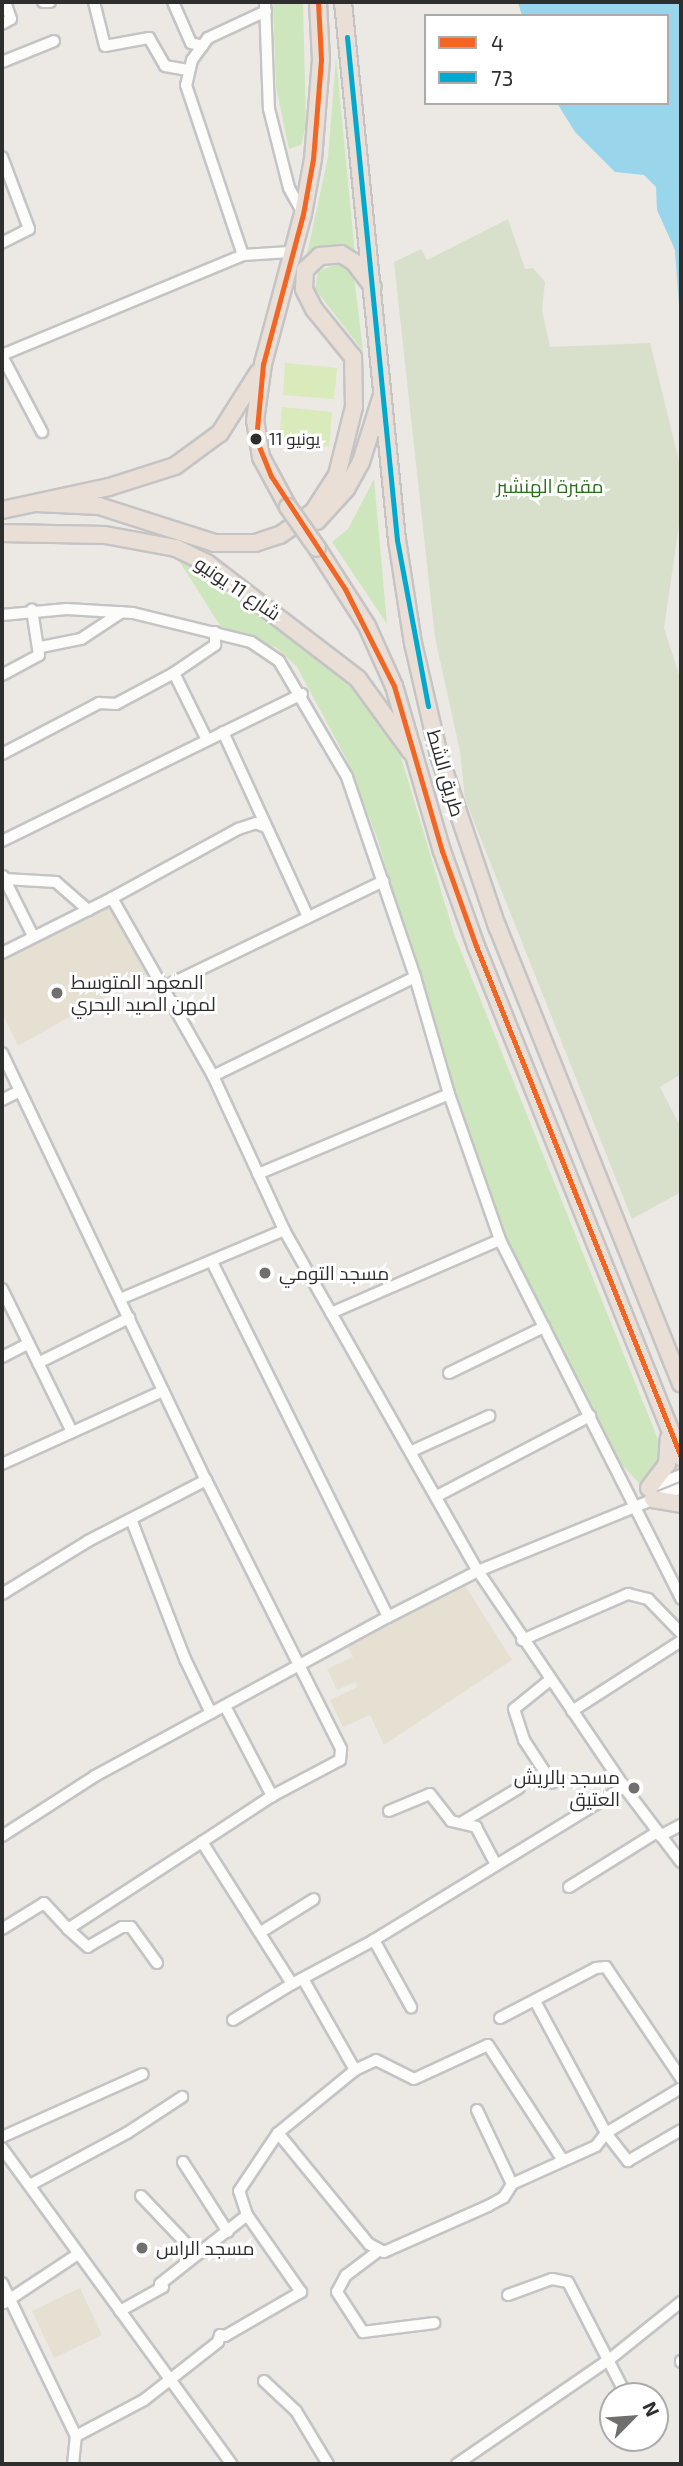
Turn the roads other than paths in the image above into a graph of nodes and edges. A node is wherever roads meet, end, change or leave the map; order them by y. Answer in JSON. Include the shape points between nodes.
{"nodes":[{"id":1,"x":5,"y":2,"type":"edge"},
{"id":2,"x":43,"y":2,"type":"edge"},
{"id":3,"x":50,"y":2,"type":"edge"},
{"id":4,"x":94,"y":2,"type":"edge"},
{"id":5,"x":173,"y":2,"type":"edge"},
{"id":6,"x":318,"y":2,"type":"edge"},
{"id":7,"x":343,"y":2,"type":"edge"},
{"id":8,"x":266,"y":6,"type":"edge"},
{"id":9,"x":2,"y":24,"type":"edge"},
{"id":10,"x":54,"y":41,"type":"dead end"},
{"id":11,"x":203,"y":46,"type":"junction"},
{"id":12,"x":2,"y":62,"type":"edge"},
{"id":13,"x":188,"y":70,"type":"junction"},
{"id":14,"x":3,"y":164,"type":"edge"},
{"id":15,"x":303,"y":214,"type":"junction"},
{"id":16,"x":2,"y":243,"type":"edge"},
{"id":17,"x":290,"y":252,"type":"junction"},
{"id":18,"x":243,"y":255,"type":"junction"},
{"id":19,"x":373,"y":287,"type":"junction"},
{"id":20,"x":2,"y":356,"type":"edge"},
{"id":21,"x":263,"y":364,"type":"junction"},
{"id":22,"x":384,"y":387,"type":"junction"},
{"id":23,"x":42,"y":432,"type":"dead end"},
{"id":24,"x":36,"y":503,"type":"junction"},
{"id":25,"x":2,"y":509,"type":"edge"},
{"id":26,"x":2,"y":533,"type":"edge"},
{"id":27,"x":176,"y":548,"type":"junction"},
{"id":28,"x":32,"y":610,"type":"junction"},
{"id":29,"x":122,"y":612,"type":"junction"},
{"id":30,"x":2,"y":615,"type":"edge"},
{"id":31,"x":215,"y":632,"type":"junction"},
{"id":32,"x":41,"y":647,"type":"junction"},
{"id":33,"x":174,"y":673,"type":"junction"},
{"id":34,"x":2,"y":675,"type":"edge"},
{"id":35,"x":302,"y":694,"type":"junction"},
{"id":36,"x":223,"y":733,"type":"junction"},
{"id":37,"x":207,"y":740,"type":"junction"},
{"id":38,"x":2,"y":754,"type":"edge"},
{"id":39,"x":416,"y":759,"type":"junction"},
{"id":40,"x":267,"y":827,"type":"junction"},
{"id":41,"x":2,"y":841,"type":"edge"},
{"id":42,"x":3,"y":876,"type":"edge"},
{"id":43,"x":383,"y":881,"type":"junction"},
{"id":44,"x":112,"y":898,"type":"junction"},
{"id":45,"x":88,"y":910,"type":"junction"},
{"id":46,"x":308,"y":917,"type":"junction"},
{"id":47,"x":33,"y":936,"type":"junction"},
{"id":48,"x":2,"y":953,"type":"edge"},
{"id":49,"x":415,"y":977,"type":"junction"},
{"id":50,"x":162,"y":988,"type":"junction"},
{"id":51,"x":2,"y":1053,"type":"edge"},
{"id":52,"x":213,"y":1076,"type":"junction"},
{"id":53,"x":20,"y":1091,"type":"junction"},
{"id":54,"x":449,"y":1094,"type":"junction"},
{"id":55,"x":2,"y":1100,"type":"edge"},
{"id":56,"x":258,"y":1174,"type":"junction"},
{"id":57,"x":284,"y":1230,"type":"junction"},
{"id":58,"x":500,"y":1240,"type":"junction"},
{"id":59,"x":212,"y":1262,"type":"junction"},
{"id":60,"x":2,"y":1289,"type":"edge"},
{"id":61,"x":120,"y":1299,"type":"junction"},
{"id":62,"x":331,"y":1313,"type":"junction"},
{"id":63,"x":128,"y":1318,"type":"junction"},
{"id":64,"x":544,"y":1327,"type":"junction"},
{"id":65,"x":28,"y":1344,"type":"junction"},
{"id":66,"x":2,"y":1357,"type":"edge"},
{"id":67,"x":37,"y":1363,"type":"junction"},
{"id":68,"x":449,"y":1373,"type":"dead end"},
{"id":69,"x":681,"y":1383,"type":"edge"},
{"id":70,"x":163,"y":1391,"type":"junction"},
{"id":71,"x":489,"y":1416,"type":"dead end"},
{"id":72,"x":590,"y":1416,"type":"junction"},
{"id":73,"x":668,"y":1425,"type":"junction"},
{"id":74,"x":72,"y":1432,"type":"junction"},
{"id":75,"x":412,"y":1451,"type":"junction"},
{"id":76,"x":681,"y":1457,"type":"edge"},
{"id":77,"x":2,"y":1464,"type":"edge"},
{"id":78,"x":681,"y":1475,"type":"edge"},
{"id":79,"x":206,"y":1480,"type":"junction"},
{"id":80,"x":681,"y":1488,"type":"edge"},
{"id":81,"x":437,"y":1496,"type":"junction"},
{"id":82,"x":644,"y":1499,"type":"junction"},
{"id":83,"x":681,"y":1504,"type":"edge"},
{"id":84,"x":131,"y":1519,"type":"junction"},
{"id":85,"x":478,"y":1571,"type":"junction"},
{"id":86,"x":2,"y":1594,"type":"edge"},
{"id":87,"x":681,"y":1599,"type":"edge"},
{"id":88,"x":388,"y":1617,"type":"junction"},
{"id":89,"x":681,"y":1633,"type":"edge"},
{"id":90,"x":522,"y":1640,"type":"junction"},
{"id":91,"x":681,"y":1641,"type":"edge"},
{"id":92,"x":298,"y":1665,"type":"junction"},
{"id":93,"x":550,"y":1679,"type":"junction"},
{"id":94,"x":225,"y":1706,"type":"junction"},
{"id":95,"x":572,"y":1711,"type":"junction"},
{"id":96,"x":211,"y":1713,"type":"junction"},
{"id":97,"x":552,"y":1783,"type":"dead end"},
{"id":98,"x":624,"y":1787,"type":"junction"},
{"id":99,"x":519,"y":1788,"type":"dead end"},
{"id":100,"x":272,"y":1796,"type":"junction"},
{"id":101,"x":389,"y":1811,"type":"dead end"},
{"id":102,"x":464,"y":1821,"type":"junction"},
{"id":103,"x":681,"y":1825,"type":"edge"},
{"id":104,"x":658,"y":1834,"type":"junction"},
{"id":105,"x":2,"y":1836,"type":"edge"},
{"id":106,"x":202,"y":1842,"type":"junction"},
{"id":107,"x":681,"y":1861,"type":"edge"},
{"id":108,"x":495,"y":1862,"type":"junction"},
{"id":109,"x":569,"y":1887,"type":"dead end"},
{"id":110,"x":314,"y":1899,"type":"dead end"},
{"id":111,"x":2,"y":1929,"type":"edge"},
{"id":112,"x":68,"y":1929,"type":"junction"},
{"id":113,"x":261,"y":1931,"type":"junction"},
{"id":114,"x":374,"y":1940,"type":"junction"},
{"id":115,"x":157,"y":1964,"type":"dead end"},
{"id":116,"x":298,"y":1982,"type":"junction"},
{"id":117,"x":535,"y":2000,"type":"junction"},
{"id":118,"x":411,"y":2007,"type":"dead end"},
{"id":119,"x":500,"y":2018,"type":"dead end"},
{"id":120,"x":233,"y":2020,"type":"dead end"},
{"id":121,"x":355,"y":2070,"type":"junction"},
{"id":122,"x":143,"y":2074,"type":"dead end"},
{"id":123,"x":681,"y":2078,"type":"edge"},
{"id":124,"x":681,"y":2088,"type":"edge"},
{"id":125,"x":182,"y":2097,"type":"dead end"},
{"id":126,"x":477,"y":2110,"type":"dead end"},
{"id":127,"x":681,"y":2130,"type":"edge"},
{"id":128,"x":278,"y":2133,"type":"junction"},
{"id":129,"x":606,"y":2133,"type":"junction"},
{"id":130,"x":2,"y":2137,"type":"edge"},
{"id":131,"x":2,"y":2148,"type":"edge"},
{"id":132,"x":562,"y":2159,"type":"junction"},
{"id":133,"x":183,"y":2162,"type":"dead end"},
{"id":134,"x":512,"y":2184,"type":"junction"},
{"id":135,"x":30,"y":2185,"type":"junction"},
{"id":136,"x":141,"y":2196,"type":"dead end"},
{"id":137,"x":247,"y":2215,"type":"junction"},
{"id":138,"x":228,"y":2232,"type":"junction"},
{"id":139,"x":377,"y":2252,"type":"junction"},
{"id":140,"x":78,"y":2254,"type":"junction"},
{"id":141,"x":197,"y":2255,"type":"junction"},
{"id":142,"x":2,"y":2284,"type":"edge"},
{"id":143,"x":508,"y":2295,"type":"dead end"},
{"id":144,"x":5,"y":2302,"type":"edge"},
{"id":145,"x":681,"y":2302,"type":"edge"},
{"id":146,"x":120,"y":2311,"type":"junction"},
{"id":147,"x":434,"y":2323,"type":"dead end"},
{"id":148,"x":610,"y":2359,"type":"junction"},
{"id":149,"x":171,"y":2380,"type":"junction"},
{"id":150,"x":264,"y":2381,"type":"dead end"},
{"id":151,"x":620,"y":2382,"type":"edge"},
{"id":152,"x":76,"y":2436,"type":"junction"},
{"id":153,"x":73,"y":2464,"type":"edge"},
{"id":154,"x":232,"y":2464,"type":"edge"},
{"id":155,"x":328,"y":2464,"type":"edge"},
{"id":156,"x":457,"y":2464,"type":"edge"}],
"edges":[{"from":1,"to":9,"type":"street","via":[[11,19]]},
{"from":2,"to":3,"type":"street"},
{"from":4,"to":13,"type":"street","via":[[105,46],[149,38],[165,66]]},
{"from":5,"to":11,"type":"street","via":[[191,43]]},
{"from":6,"to":15,"type":"highway","via":[[318,112]]},
{"from":7,"to":19,"type":"highway","name":"طريق الشط"},
{"from":8,"to":11,"type":"street","via":[[208,38]]},
{"from":8,"to":15,"type":"street","via":[[269,108],[289,188]]},
{"from":10,"to":12,"type":"street"},
{"from":11,"to":13,"type":"street"},
{"from":13,"to":18,"type":"street","via":[[186,85]]},
{"from":14,"to":16,"type":"street","via":[[29,229]]},
{"from":15,"to":17,"type":"highway"},
{"from":17,"to":18,"type":"street"},
{"from":17,"to":21,"type":"highway"},
{"from":18,"to":20,"type":"street"},
{"from":19,"to":22,"type":"highway","name":"طريق الشط"},
{"from":19,"to":24,"type":"highway","via":[[354,262],[341,254],[320,256],[304,270],[302,282],[311,303],[353,357],[354,407],[337,475],[313,512],[280,535],[255,543],[214,543],[99,506]]},
{"from":20,"to":23,"type":"street"},
{"from":21,"to":24,"type":"highway","via":[[220,433],[175,466]]},
{"from":21,"to":39,"type":"highway","name":"طريق الشط","bridge":true,"via":[[256,439],[288,508],[381,655]]},
{"from":22,"to":27,"type":"highway","via":[[361,462],[346,489],[314,523],[288,540],[244,553]]},
{"from":22,"to":69,"type":"highway","name":"طريق الشط","via":[[397,540],[413,643],[439,755],[497,926]]},
{"from":24,"to":25,"type":"highway"},
{"from":26,"to":27,"type":"highway","name":"شارع 11 يونيو","via":[[105,535]]},
{"from":27,"to":39,"type":"highway","name":"شارع 11 يونيو","via":[[237,583],[358,679]]},
{"from":28,"to":29,"type":"street"},
{"from":28,"to":30,"type":"street"},
{"from":28,"to":32,"type":"street"},
{"from":29,"to":31,"type":"street"},
{"from":29,"to":32,"type":"street","via":[[81,639]]},
{"from":31,"to":33,"type":"street","via":[[215,645]]},
{"from":31,"to":35,"type":"street","via":[[268,651]]},
{"from":32,"to":34,"type":"street","via":[[32,660]]},
{"from":33,"to":37,"type":"street"},
{"from":33,"to":38,"type":"street","via":[[116,704],[99,703]]},
{"from":35,"to":36,"type":"street"},
{"from":35,"to":43,"type":"street","via":[[347,777]]},
{"from":36,"to":37,"type":"street"},
{"from":36,"to":40,"type":"street"},
{"from":37,"to":41,"type":"street"},
{"from":39,"to":73,"type":"highway","name":"طريق الشط","via":[[476,946]]},
{"from":40,"to":44,"type":"street","via":[[256,824],[238,829]]},
{"from":40,"to":46,"type":"street"},
{"from":42,"to":45,"type":"street","via":[[56,882]]},
{"from":42,"to":47,"type":"street"},
{"from":43,"to":46,"type":"street"},
{"from":43,"to":49,"type":"street"},
{"from":44,"to":45,"type":"street"},
{"from":44,"to":50,"type":"street"},
{"from":45,"to":47,"type":"street"},
{"from":46,"to":50,"type":"street"},
{"from":47,"to":48,"type":"street"},
{"from":49,"to":52,"type":"street"},
{"from":49,"to":54,"type":"street"},
{"from":50,"to":52,"type":"street"},
{"from":51,"to":53,"type":"street"},
{"from":52,"to":56,"type":"street"},
{"from":53,"to":55,"type":"street"},
{"from":53,"to":61,"type":"street"},
{"from":54,"to":56,"type":"street"},
{"from":54,"to":58,"type":"street"},
{"from":56,"to":57,"type":"street"},
{"from":57,"to":59,"type":"street"},
{"from":57,"to":62,"type":"street"},
{"from":58,"to":62,"type":"street"},
{"from":58,"to":64,"type":"street"},
{"from":59,"to":61,"type":"street"},
{"from":59,"to":88,"type":"street"},
{"from":60,"to":65,"type":"street"},
{"from":61,"to":63,"type":"street"},
{"from":62,"to":75,"type":"street"},
{"from":63,"to":67,"type":"street"},
{"from":63,"to":70,"type":"street"},
{"from":64,"to":68,"type":"street"},
{"from":64,"to":72,"type":"street"},
{"from":65,"to":66,"type":"street"},
{"from":65,"to":67,"type":"street"},
{"from":67,"to":74,"type":"street"},
{"from":70,"to":74,"type":"street"},
{"from":70,"to":79,"type":"street"},
{"from":71,"to":75,"type":"street"},
{"from":72,"to":81,"type":"street"},
{"from":72,"to":82,"type":"street"},
{"from":73,"to":76,"type":"highway","name":"طريق الشط"},
{"from":73,"to":82,"type":"highway","via":[[667,1464]]},
{"from":74,"to":77,"type":"street"},
{"from":75,"to":81,"type":"street"},
{"from":78,"to":82,"type":"street"},
{"from":79,"to":84,"type":"street"},
{"from":79,"to":92,"type":"street"},
{"from":80,"to":82,"type":"street"},
{"from":81,"to":85,"type":"street"},
{"from":82,"to":83,"type":"highway"},
{"from":82,"to":85,"type":"street"},
{"from":82,"to":87,"type":"street"},
{"from":84,"to":86,"type":"street"},
{"from":84,"to":96,"type":"street"},
{"from":85,"to":88,"type":"street"},
{"from":85,"to":90,"type":"street"},
{"from":88,"to":92,"type":"street"},
{"from":89,"to":90,"type":"street","via":[[648,1600],[628,1594]]},
{"from":90,"to":93,"type":"street"},
{"from":91,"to":95,"type":"street"},
{"from":92,"to":94,"type":"street"},
{"from":92,"to":100,"type":"street","via":[[343,1756]]},
{"from":93,"to":95,"type":"street"},
{"from":93,"to":97,"type":"street","via":[[514,1709],[524,1740]]},
{"from":94,"to":96,"type":"street"},
{"from":94,"to":100,"type":"street"},
{"from":95,"to":98,"type":"street"},
{"from":96,"to":105,"type":"street","via":[[95,1776]]},
{"from":98,"to":104,"type":"street"},
{"from":98,"to":108,"type":"street"},
{"from":99,"to":102,"type":"street"},
{"from":100,"to":106,"type":"street"},
{"from":101,"to":102,"type":"street","via":[[425,1793],[451,1821]]},
{"from":102,"to":108,"type":"street","via":[[476,1827]]},
{"from":103,"to":104,"type":"street"},
{"from":104,"to":107,"type":"street"},
{"from":104,"to":109,"type":"street"},
{"from":106,"to":112,"type":"street"},
{"from":106,"to":113,"type":"street"},
{"from":108,"to":114,"type":"street"},
{"from":110,"to":113,"type":"street"},
{"from":111,"to":112,"type":"street","via":[[44,1903]]},
{"from":112,"to":115,"type":"street","via":[[88,1947],[122,1927],[131,1927]]},
{"from":113,"to":116,"type":"street"},
{"from":114,"to":116,"type":"street"},
{"from":114,"to":118,"type":"street"},
{"from":116,"to":120,"type":"street"},
{"from":116,"to":121,"type":"street"},
{"from":117,"to":119,"type":"street"},
{"from":117,"to":123,"type":"street","via":[[606,1967]]},
{"from":117,"to":129,"type":"street"},
{"from":121,"to":128,"type":"street"},
{"from":121,"to":132,"type":"street","via":[[376,2060],[414,2079],[488,2045]]},
{"from":122,"to":130,"type":"street"},
{"from":124,"to":129,"type":"street"},
{"from":125,"to":135,"type":"street","via":[[127,2133]]},
{"from":126,"to":134,"type":"street"},
{"from":127,"to":129,"type":"street","via":[[628,2161]]},
{"from":128,"to":137,"type":"street","via":[[239,2191]]},
{"from":128,"to":139,"type":"street"},
{"from":129,"to":132,"type":"street","via":[[596,2146]]},
{"from":131,"to":135,"type":"street"},
{"from":132,"to":134,"type":"street"},
{"from":133,"to":138,"type":"street"},
{"from":134,"to":139,"type":"street","via":[[504,2197],[488,2206]]},
{"from":135,"to":140,"type":"street"},
{"from":136,"to":141,"type":"street"},
{"from":137,"to":138,"type":"street"},
{"from":137,"to":149,"type":"street","via":[[301,2292],[220,2335],[218,2342]]},
{"from":138,"to":141,"type":"street"},
{"from":139,"to":147,"type":"street","via":[[346,2275],[337,2292],[363,2332]]},
{"from":140,"to":144,"type":"street"},
{"from":140,"to":146,"type":"street"},
{"from":141,"to":146,"type":"street","via":[[160,2284],[163,2287]]},
{"from":142,"to":144,"type":"street"},
{"from":143,"to":148,"type":"street","via":[[552,2279],[568,2282]]},
{"from":144,"to":152,"type":"street"},
{"from":145,"to":148,"type":"street"},
{"from":146,"to":149,"type":"street"},
{"from":148,"to":151,"type":"street"},
{"from":148,"to":156,"type":"street"},
{"from":149,"to":152,"type":"street"},
{"from":149,"to":154,"type":"street"},
{"from":150,"to":155,"type":"street","via":[[296,2411]]},
{"from":152,"to":153,"type":"street"}]}
